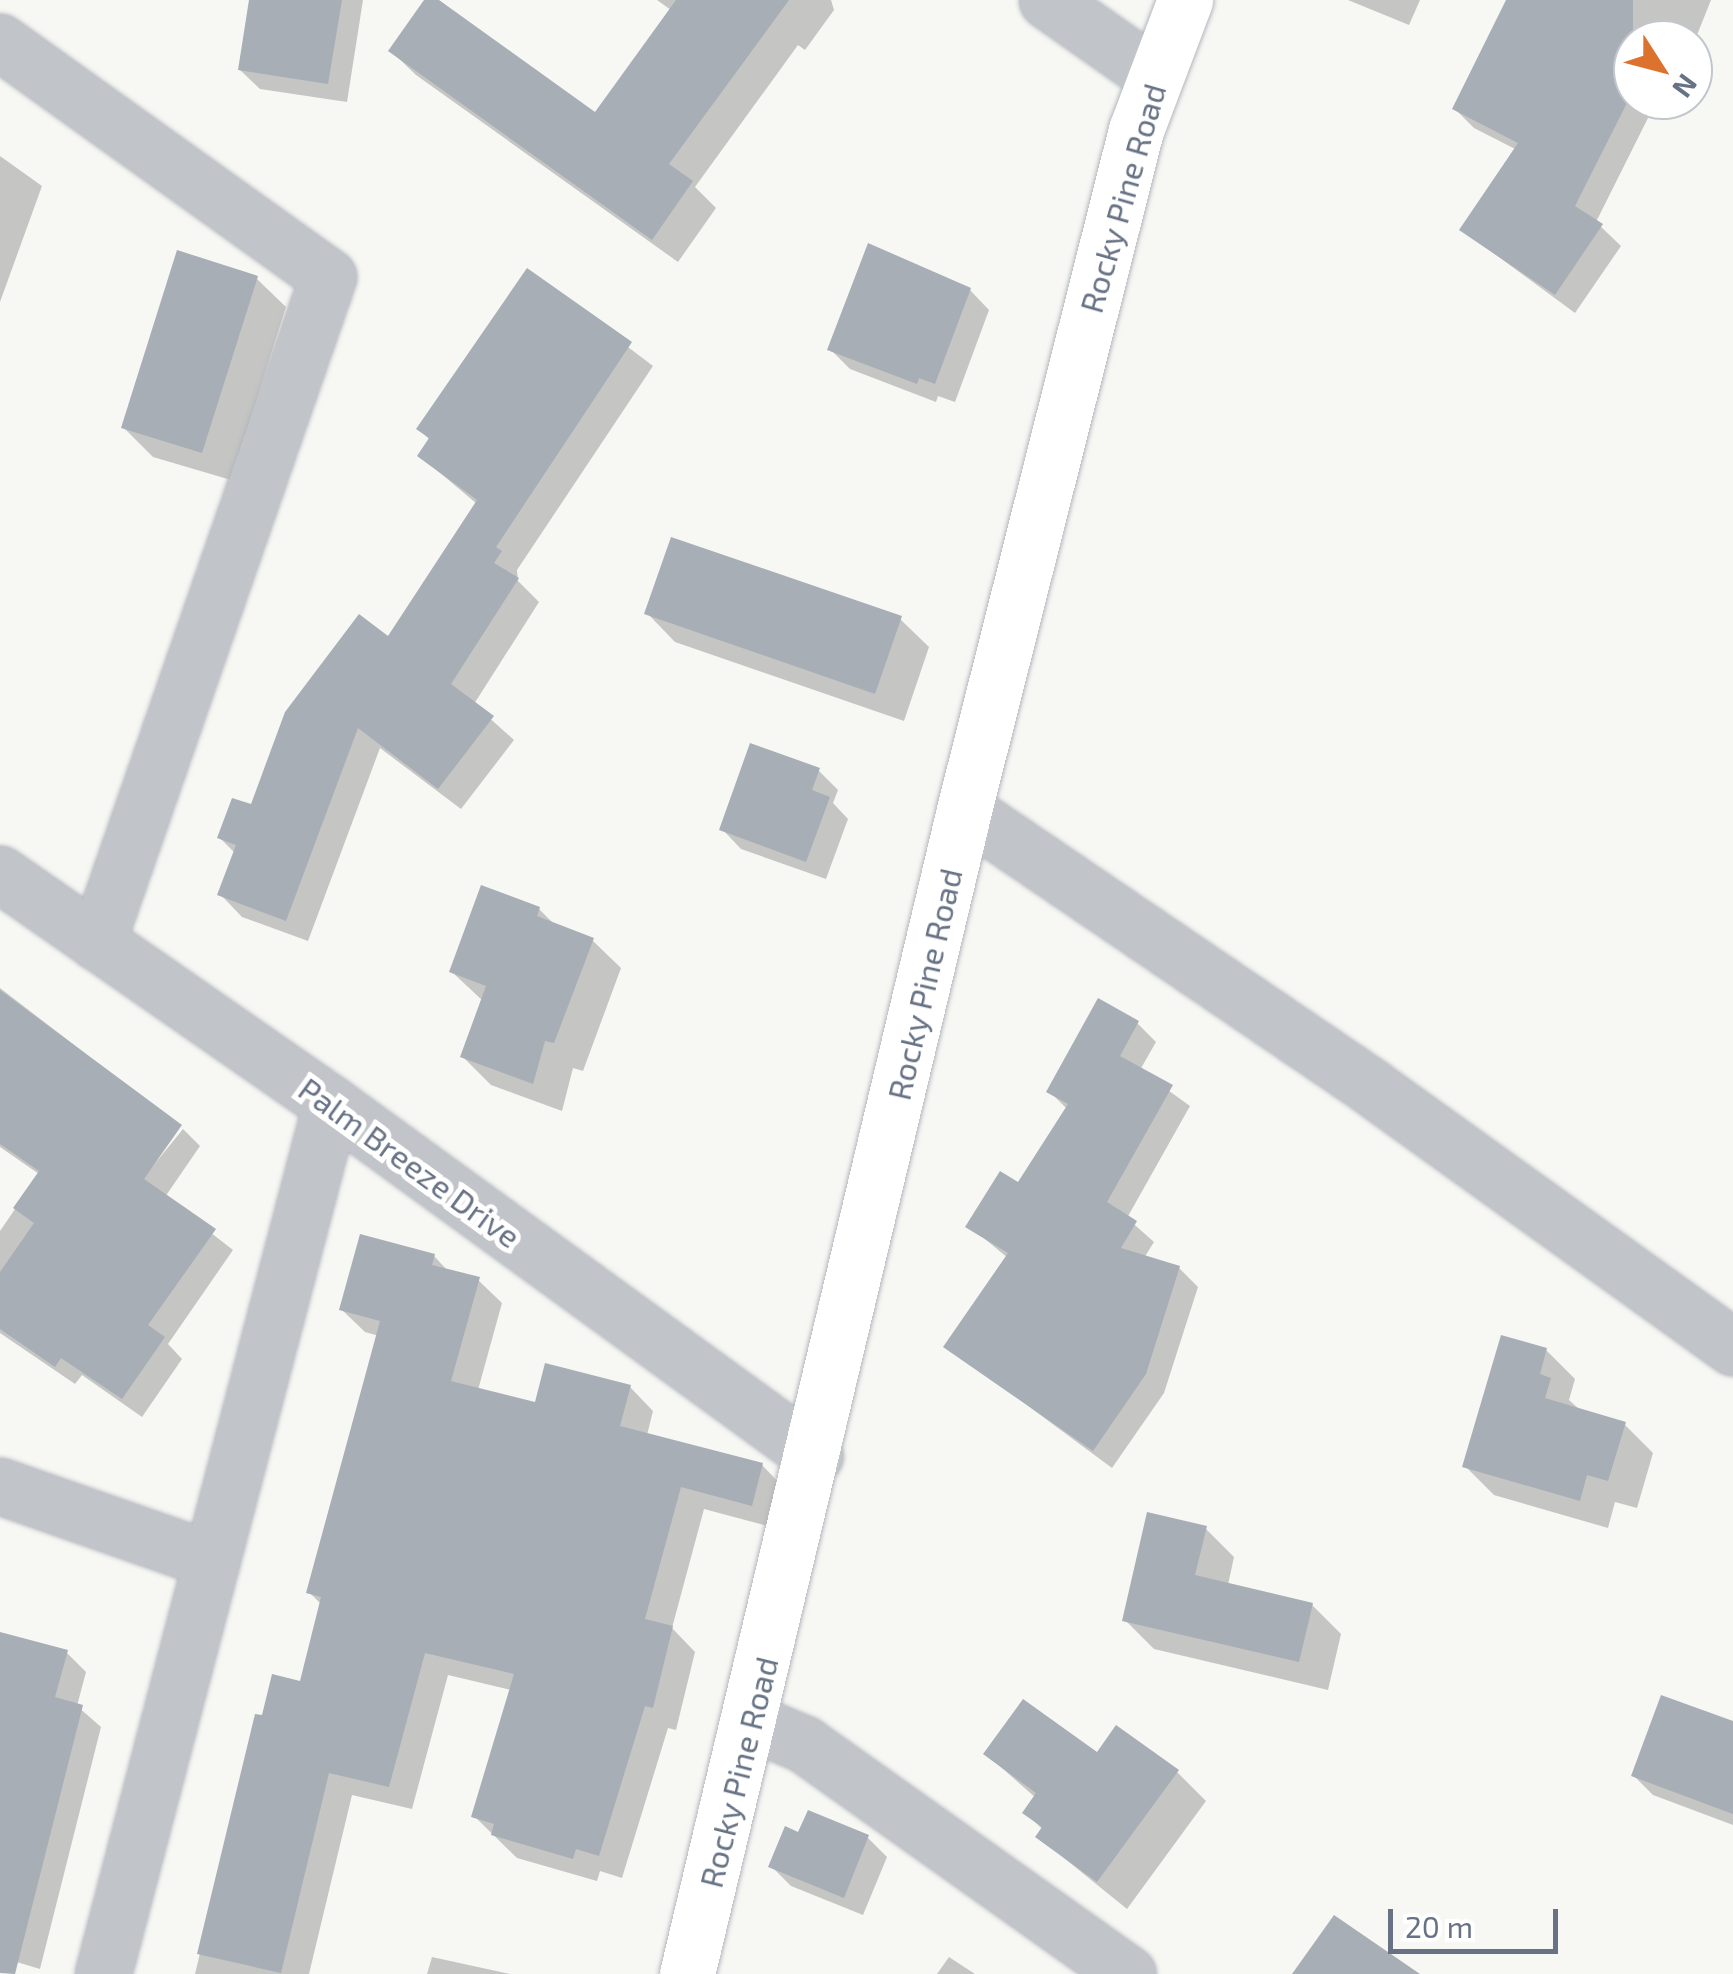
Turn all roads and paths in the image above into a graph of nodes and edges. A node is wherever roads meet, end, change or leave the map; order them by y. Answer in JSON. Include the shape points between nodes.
{"nodes":[{"id":1,"x":1048,"y":0,"type":"edge"},
{"id":2,"x":1185,"y":0,"type":"edge"},
{"id":3,"x":0,"y":42,"type":"edge"},
{"id":4,"x":1155,"y":76,"type":"junction"},
{"id":5,"x":964,"y":810,"type":"junction"},
{"id":6,"x":0,"y":874,"type":"edge"},
{"id":7,"x":97,"y":942,"type":"junction"},
{"id":8,"x":330,"y":1104,"type":"junction"},
{"id":9,"x":1733,"y":1347,"type":"edge"},
{"id":10,"x":815,"y":1456,"type":"junction"},
{"id":11,"x":0,"y":1486,"type":"edge"},
{"id":12,"x":211,"y":1560,"type":"junction"},
{"id":13,"x":750,"y":1722,"type":"junction"},
{"id":14,"x":104,"y":1974,"type":"edge"},
{"id":15,"x":688,"y":1974,"type":"edge"},
{"id":16,"x":1128,"y":1974,"type":"edge"}],
"edges":[{"from":1,"to":4,"type":"street"},
{"from":2,"to":4,"type":"street","name":"Rocky Pine Road"},
{"from":3,"to":7,"type":"street","via":[[328,277]]},
{"from":4,"to":5,"type":"street","name":"Rocky Pine Road"},
{"from":5,"to":9,"type":"street","via":[[1371,1087]]},
{"from":5,"to":10,"type":"street","name":"Rocky Pine Road"},
{"from":6,"to":7,"type":"street","name":"Palm Breeze Drive"},
{"from":7,"to":8,"type":"street","name":"Palm Breeze Drive"},
{"from":8,"to":10,"type":"street","name":"Palm Breeze Drive"},
{"from":8,"to":12,"type":"street"},
{"from":10,"to":13,"type":"street","name":"Rocky Pine Road"},
{"from":11,"to":12,"type":"street"},
{"from":12,"to":14,"type":"street"},
{"from":13,"to":15,"type":"street","name":"Rocky Pine Road"},
{"from":13,"to":16,"type":"street","via":[[804,1744]]}]}
